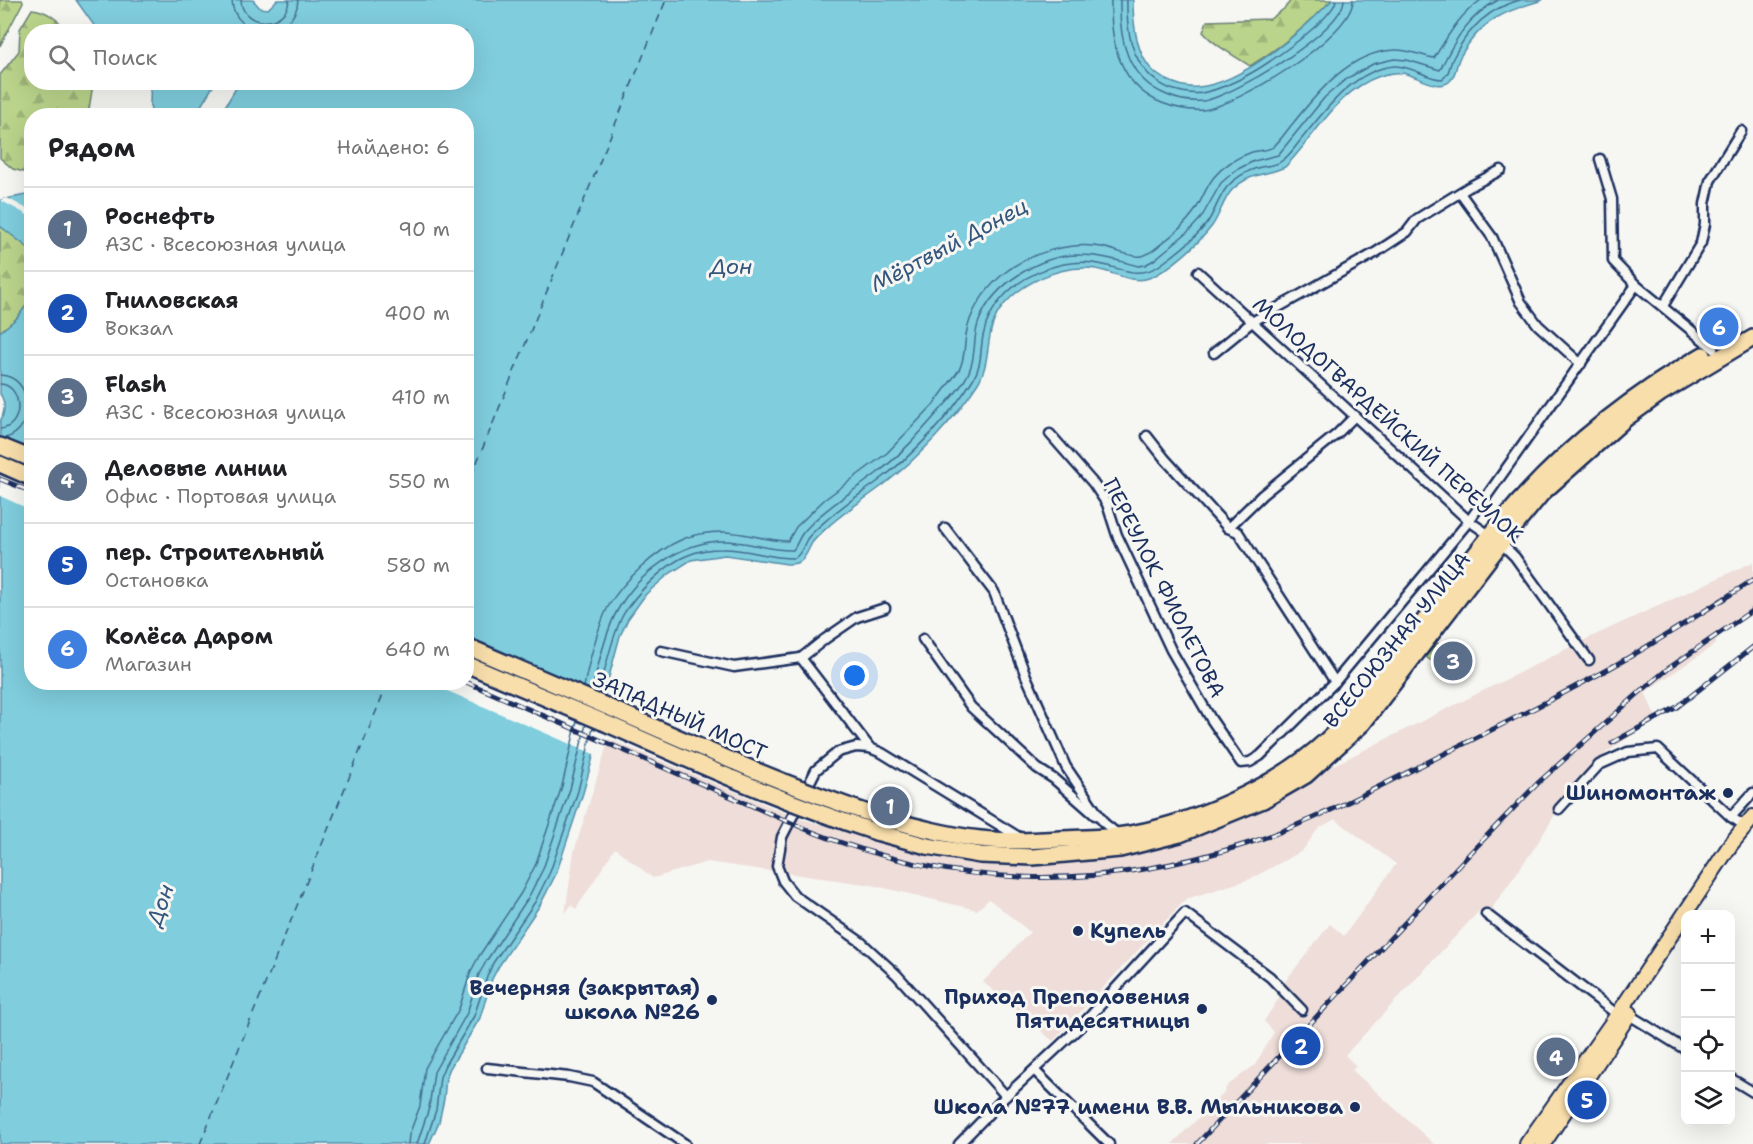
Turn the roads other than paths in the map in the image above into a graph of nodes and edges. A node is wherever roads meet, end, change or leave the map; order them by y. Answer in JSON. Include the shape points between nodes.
{"nodes":[{"id":1,"x":1741,"y":131,"type":"dead end"},
{"id":2,"x":1600,"y":159,"type":"dead end"},
{"id":3,"x":1501,"y":170,"type":"dead end"},
{"id":4,"x":1460,"y":193,"type":"junction"},
{"id":5,"x":1198,"y":273,"type":"dead end"},
{"id":6,"x":1636,"y":285,"type":"junction"},
{"id":7,"x":1663,"y":306,"type":"junction"},
{"id":8,"x":1252,"y":322,"type":"junction"},
{"id":9,"x":1753,"y":328,"type":"edge"},
{"id":10,"x":1753,"y":338,"type":"edge"},
{"id":11,"x":1714,"y":349,"type":"junction"},
{"id":12,"x":1753,"y":349,"type":"edge"},
{"id":13,"x":1733,"y":350,"type":"junction"},
{"id":14,"x":1214,"y":353,"type":"dead end"},
{"id":15,"x":1581,"y":364,"type":"junction"},
{"id":16,"x":1354,"y":417,"type":"junction"},
{"id":17,"x":1050,"y":434,"type":"dead end"},
{"id":18,"x":1147,"y":436,"type":"dead end"},
{"id":19,"x":0,"y":446,"type":"edge"},
{"id":20,"x":24,"y":456,"type":"edge"},
{"id":21,"x":0,"y":464,"type":"edge"},
{"id":22,"x":24,"y":474,"type":"edge"},
{"id":23,"x":1469,"y":521,"type":"junction"},
{"id":24,"x":945,"y":528,"type":"dead end"},
{"id":25,"x":1228,"y":528,"type":"junction"},
{"id":26,"x":1495,"y":539,"type":"junction"},
{"id":27,"x":885,"y":608,"type":"dead end"},
{"id":28,"x":923,"y":639,"type":"dead end"},
{"id":29,"x":474,"y":649,"type":"edge"},
{"id":30,"x":661,"y":651,"type":"dead end"},
{"id":31,"x":801,"y":658,"type":"junction"},
{"id":32,"x":1589,"y":660,"type":"dead end"},
{"id":33,"x":474,"y":667,"type":"edge"},
{"id":34,"x":1335,"y":682,"type":"junction"},
{"id":35,"x":870,"y":748,"type":"junction"},
{"id":36,"x":1753,"y":793,"type":"edge"},
{"id":37,"x":1559,"y":809,"type":"dead end"},
{"id":38,"x":880,"y":817,"type":"joint"},
{"id":39,"x":1731,"y":817,"type":"junction"},
{"id":40,"x":1104,"y":823,"type":"junction"},
{"id":41,"x":1750,"y":825,"type":"edge"},
{"id":42,"x":876,"y":832,"type":"joint"},
{"id":43,"x":1119,"y":836,"type":"junction"},
{"id":44,"x":1008,"y":840,"type":"junction"},
{"id":45,"x":1025,"y":841,"type":"junction"},
{"id":46,"x":1010,"y":856,"type":"junction"},
{"id":47,"x":1698,"y":910,"type":"edge"},
{"id":48,"x":1486,"y":914,"type":"dead end"},
{"id":49,"x":1681,"y":936,"type":"edge"},
{"id":50,"x":1302,"y":1010,"type":"dead end"},
{"id":51,"x":1622,"y":1013,"type":"junction"},
{"id":52,"x":1681,"y":1047,"type":"edge"},
{"id":53,"x":487,"y":1068,"type":"dead end"},
{"id":54,"x":1035,"y":1071,"type":"junction"},
{"id":55,"x":1735,"y":1081,"type":"edge"},
{"id":56,"x":1753,"y":1092,"type":"edge"},
{"id":57,"x":1006,"y":1096,"type":"junction"},
{"id":58,"x":685,"y":1144,"type":"edge"},
{"id":59,"x":959,"y":1144,"type":"edge"},
{"id":60,"x":1109,"y":1144,"type":"edge"},
{"id":61,"x":1527,"y":1144,"type":"edge"},
{"id":62,"x":1543,"y":1144,"type":"edge"}],
"edges":[{"from":1,"to":7,"type":"street","via":[[1710,181],[1701,243]]},
{"from":2,"to":6,"type":"street","via":[[1612,199],[1613,261]]},
{"from":3,"to":4,"type":"street"},
{"from":4,"to":8,"type":"street","via":[[1375,253]]},
{"from":4,"to":15,"type":"street","via":[[1492,237],[1521,302],[1538,325]]},
{"from":5,"to":8,"type":"street","name":"МОЛОДОГВАРДЕЙСКИЙ ПЕРЕУЛОК"},
{"from":6,"to":7,"type":"street"},
{"from":6,"to":15,"type":"street"},
{"from":7,"to":11,"type":"street"},
{"from":8,"to":14,"type":"street"},
{"from":8,"to":16,"type":"street","name":"МОЛОДОГВАРДЕЙСКИЙ ПЕРЕУЛОК"},
{"from":9,"to":11,"type":"highway","name":"ВСЕСОЮЗНАЯ УЛИЦА"},
{"from":10,"to":13,"type":"highway","name":"ВСЕСОЮЗНАЯ УЛИЦА"},
{"from":11,"to":26,"type":"highway","name":"ВСЕСОЮЗНАЯ УЛИЦА","via":[[1629,403],[1582,441],[1534,486]]},
{"from":12,"to":13,"type":"main road"},
{"from":13,"to":26,"type":"highway","name":"ВСЕСОЮЗНАЯ УЛИЦА","via":[[1624,419]]},
{"from":15,"to":23,"type":"street"},
{"from":16,"to":23,"type":"street","name":"МОЛОДОГВАРДЕЙСКИЙ ПЕРЕУЛОК"},
{"from":16,"to":25,"type":"street"},
{"from":17,"to":34,"type":"street","name":"ПЕРЕУЛОК ФИОЛЕТОВА","via":[[1107,504],[1117,535],[1170,650],[1241,763],[1260,756]]},
{"from":18,"to":25,"type":"street"},
{"from":19,"to":20,"type":"highway"},
{"from":21,"to":22,"type":"highway"},
{"from":23,"to":26,"type":"street","name":"МОЛОДОГВАРДЕЙСКИЙ ПЕРЕУЛОК"},
{"from":23,"to":34,"type":"street"},
{"from":24,"to":40,"type":"street","via":[[994,592],[1066,767]]},
{"from":25,"to":34,"type":"street","via":[[1238,532]]},
{"from":26,"to":32,"type":"street","name":"МОЛОДОГВАРДЕЙСКИЙ ПЕРЕУЛОК","via":[[1515,556]]},
{"from":26,"to":43,"type":"highway","name":"ВСЕСОЮЗНАЯ УЛИЦА","via":[[1352,716],[1297,765],[1257,788],[1176,823]]},
{"from":26,"to":46,"type":"highway","name":"ВСЕСОЮЗНАЯ УЛИЦА","via":[[1363,723],[1306,775],[1263,800],[1180,834],[1120,849]]},
{"from":27,"to":31,"type":"street","via":[[857,617]]},
{"from":28,"to":40,"type":"street","via":[[971,707]]},
{"from":29,"to":38,"type":"highway","name":"ЗАПАДНЫЙ МОСТ","bridge":true,"via":[[762,775]]},
{"from":30,"to":31,"type":"street","via":[[734,667]]},
{"from":31,"to":35,"type":"street"},
{"from":33,"to":42,"type":"highway","name":"ЗАПАДНЫЙ МОСТ","bridge":true,"via":[[757,790]]},
{"from":35,"to":45,"type":"street"},
{"from":35,"to":57,"type":"street","via":[[838,752],[816,770],[782,837],[777,866],[795,896],[861,942],[897,975]]},
{"from":36,"to":39,"type":"street"},
{"from":37,"to":39,"type":"street","via":[[1599,765],[1628,753],[1658,749]]},
{"from":38,"to":44,"type":"highway","name":"ВСЕСОЮЗНАЯ УЛИЦА","via":[[940,832]]},
{"from":39,"to":41,"type":"street"},
{"from":40,"to":43,"type":"street"},
{"from":41,"to":47,"type":"main road"},
{"from":41,"to":51,"type":"main road","via":[[1731,844]]},
{"from":42,"to":46,"type":"highway","name":"ВСЕСОЮЗНАЯ УЛИЦА","via":[[927,846]]},
{"from":43,"to":45,"type":"highway","name":"ВСЕСОЮЗНАЯ УЛИЦА"},
{"from":44,"to":45,"type":"highway","name":"ВСЕСОЮЗНАЯ УЛИЦА"},
{"from":44,"to":46,"type":"street"},
{"from":48,"to":51,"type":"street"},
{"from":49,"to":51,"type":"main road"},
{"from":50,"to":54,"type":"street","via":[[1270,977],[1185,913]]},
{"from":51,"to":52,"type":"street"},
{"from":51,"to":61,"type":"main road"},
{"from":51,"to":62,"type":"main road"},
{"from":53,"to":58,"type":"street","via":[[593,1082]]},
{"from":54,"to":57,"type":"street"},
{"from":54,"to":60,"type":"street"},
{"from":55,"to":56,"type":"street"},
{"from":57,"to":59,"type":"street"}]}
